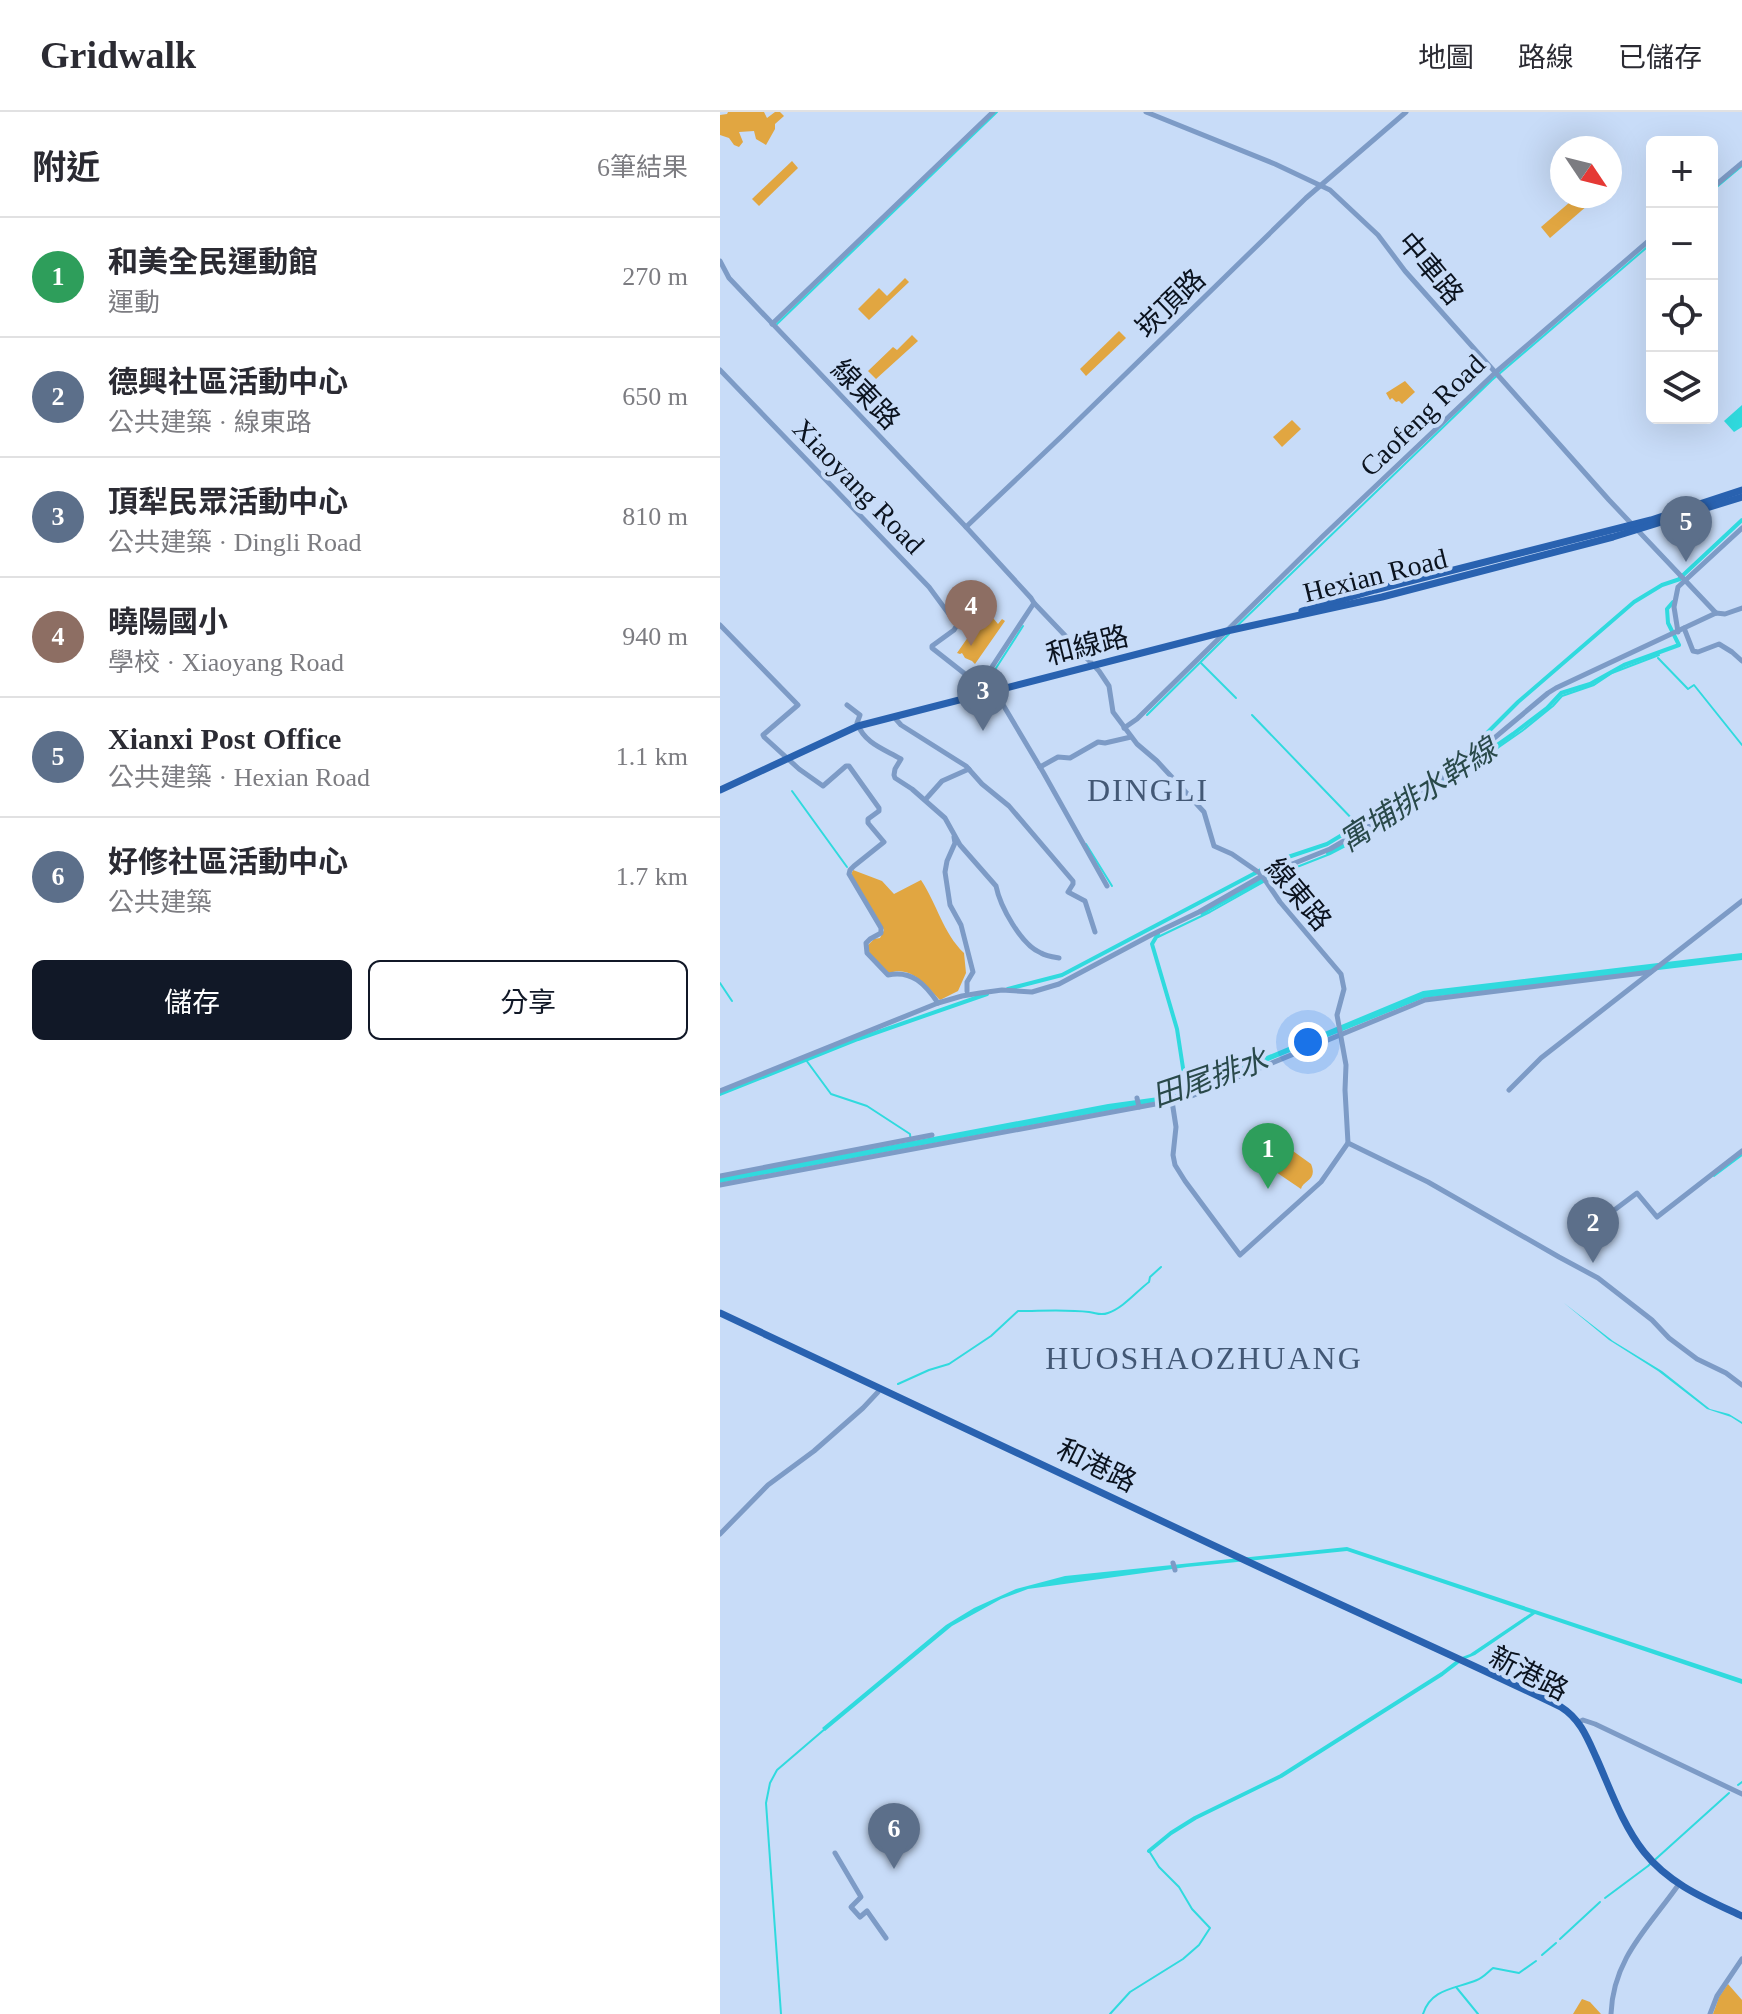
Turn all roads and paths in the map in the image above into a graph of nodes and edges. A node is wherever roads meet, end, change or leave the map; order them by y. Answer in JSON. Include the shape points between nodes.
{"nodes":[{"id":1,"x":993,"y":112,"type":"edge"},
{"id":2,"x":1146,"y":112,"type":"edge"},
{"id":3,"x":1406,"y":112,"type":"edge"},
{"id":4,"x":1742,"y":163,"type":"edge"},
{"id":5,"x":1718,"y":183,"type":"edge"},
{"id":6,"x":1321,"y":184,"type":"junction"},
{"id":7,"x":1646,"y":243,"type":"edge"},
{"id":8,"x":720,"y":261,"type":"edge"},
{"id":9,"x":772,"y":324,"type":"junction"},
{"id":10,"x":720,"y":370,"type":"edge"},
{"id":11,"x":1496,"y":372,"type":"junction"},
{"id":12,"x":1742,"y":490,"type":"edge"},
{"id":13,"x":1742,"y":497,"type":"edge"},
{"id":14,"x":966,"y":527,"type":"junction"},
{"id":15,"x":1635,"y":527,"type":"junction"},
{"id":16,"x":1742,"y":528,"type":"edge"},
{"id":17,"x":1682,"y":578,"type":"junction"},
{"id":18,"x":1034,"y":603,"type":"junction"},
{"id":19,"x":1742,"y":608,"type":"edge"},
{"id":20,"x":1716,"y":613,"type":"junction"},
{"id":21,"x":1289,"y":617,"type":"joint"},
{"id":22,"x":720,"y":625,"type":"edge"},
{"id":23,"x":1684,"y":628,"type":"junction"},
{"id":24,"x":1227,"y":631,"type":"junction"},
{"id":25,"x":1678,"y":632,"type":"junction"},
{"id":26,"x":1742,"y":661,"type":"edge"},
{"id":27,"x":1094,"y":666,"type":"junction"},
{"id":28,"x":988,"y":693,"type":"junction"},
{"id":29,"x":847,"y":705,"type":"dead end"},
{"id":30,"x":894,"y":717,"type":"junction"},
{"id":31,"x":858,"y":726,"type":"junction"},
{"id":32,"x":1124,"y":728,"type":"junction"},
{"id":33,"x":1131,"y":737,"type":"junction"},
{"id":34,"x":788,"y":758,"type":"junction"},
{"id":35,"x":1040,"y":767,"type":"junction"},
{"id":36,"x":969,"y":769,"type":"junction"},
{"id":37,"x":720,"y":790,"type":"edge"},
{"id":38,"x":925,"y":801,"type":"junction"},
{"id":39,"x":954,"y":836,"type":"junction"},
{"id":40,"x":1262,"y":876,"type":"junction"},
{"id":41,"x":1107,"y":886,"type":"dead end"},
{"id":42,"x":1742,"y":901,"type":"edge"},
{"id":43,"x":1095,"y":932,"type":"dead end"},
{"id":44,"x":1059,"y":958,"type":"dead end"},
{"id":45,"x":1651,"y":972,"type":"junction"},
{"id":46,"x":967,"y":991,"type":"dead end"},
{"id":47,"x":938,"y":1003,"type":"junction"},
{"id":48,"x":1341,"y":1034,"type":"junction"},
{"id":49,"x":1509,"y":1090,"type":"dead end"},
{"id":50,"x":720,"y":1091,"type":"edge"},
{"id":51,"x":1137,"y":1098,"type":"dead end"},
{"id":52,"x":1172,"y":1101,"type":"junction"},
{"id":53,"x":1139,"y":1107,"type":"junction"},
{"id":54,"x":932,"y":1135,"type":"dead end"},
{"id":55,"x":1348,"y":1143,"type":"junction"},
{"id":56,"x":1742,"y":1151,"type":"edge"},
{"id":57,"x":720,"y":1176,"type":"edge"},
{"id":58,"x":720,"y":1185,"type":"edge"},
{"id":59,"x":1597,"y":1223,"type":"dead end"},
{"id":60,"x":720,"y":1315,"type":"edge"},
{"id":61,"x":1742,"y":1385,"type":"edge"},
{"id":62,"x":879,"y":1390,"type":"junction"},
{"id":63,"x":720,"y":1534,"type":"edge"},
{"id":64,"x":1173,"y":1563,"type":"dead end"},
{"id":65,"x":1175,"y":1570,"type":"dead end"},
{"id":66,"x":1459,"y":1660,"type":"joint"},
{"id":67,"x":1577,"y":1722,"type":"junction"},
{"id":68,"x":1742,"y":1794,"type":"edge"},
{"id":69,"x":835,"y":1853,"type":"dead end"},
{"id":70,"x":1678,"y":1886,"type":"junction"},
{"id":71,"x":1742,"y":1918,"type":"edge"},
{"id":72,"x":886,"y":1938,"type":"dead end"},
{"id":73,"x":1741,"y":1962,"type":"edge"},
{"id":74,"x":1611,"y":2014,"type":"edge"},
{"id":75,"x":1710,"y":2014,"type":"edge"}],
"edges":[{"from":1,"to":9,"type":"street"},
{"from":2,"to":6,"type":"street","name":"中車路"},
{"from":3,"to":6,"type":"street","name":"崁頂路"},
{"from":4,"to":5,"type":"street"},
{"from":6,"to":11,"type":"street","name":"中車路","via":[[1378,235]]},
{"from":6,"to":14,"type":"street","name":"崁頂路"},
{"from":7,"to":11,"type":"street","name":"Caofeng Road"},
{"from":8,"to":9,"type":"street","name":"線東路"},
{"from":9,"to":14,"type":"street","name":"線東路"},
{"from":10,"to":28,"type":"street","name":"Xiaoyang Road","via":[[929,587],[957,625],[932,648]]},
{"from":11,"to":15,"type":"street","name":"中車路"},
{"from":11,"to":24,"type":"street","name":"Caofeng Road"},
{"from":12,"to":15,"type":"main road"},
{"from":13,"to":15,"type":"main road"},
{"from":14,"to":18,"type":"street","name":"線東路"},
{"from":15,"to":17,"type":"street"},
{"from":15,"to":21,"type":"main road","name":"Hexian Road","via":[[1382,597]]},
{"from":16,"to":17,"type":"street"},
{"from":17,"to":20,"type":"street"},
{"from":17,"to":25,"type":"street","via":[[1674,603]]},
{"from":18,"to":27,"type":"street","name":"線東路"},
{"from":18,"to":28,"type":"street","via":[[984,679]]},
{"from":19,"to":20,"type":"street"},
{"from":20,"to":23,"type":"street"},
{"from":21,"to":24,"type":"main road","name":"和線路"},
{"from":22,"to":34,"type":"street","via":[[798,705],[763,735]]},
{"from":23,"to":25,"type":"street"},
{"from":23,"to":26,"type":"street","via":[[1693,651],[1719,644]]},
{"from":24,"to":27,"type":"main road","name":"和線路"},
{"from":24,"to":32,"type":"street","name":"Caofeng Road"},
{"from":25,"to":40,"type":"street","via":[[1548,693],[1468,760],[1392,813],[1330,849]]},
{"from":27,"to":28,"type":"main road","name":"和線路"},
{"from":27,"to":32,"type":"street","name":"線東路","via":[[1109,686],[1113,712]]},
{"from":28,"to":30,"type":"main road","name":"和線路"},
{"from":28,"to":35,"type":"street","via":[[1002,703]]},
{"from":29,"to":31,"type":"street","via":[[860,715]]},
{"from":30,"to":31,"type":"main road","name":"和線路"},
{"from":30,"to":36,"type":"street"},
{"from":31,"to":34,"type":"main road","name":"和線路"},
{"from":31,"to":38,"type":"street","via":[[869,741],[899,757],[895,778]]},
{"from":32,"to":33,"type":"street","name":"線東路"},
{"from":33,"to":35,"type":"street","via":[[1098,742]]},
{"from":33,"to":40,"type":"street","name":"線東路","via":[[1204,812],[1214,846]]},
{"from":34,"to":37,"type":"main road","name":"和線路"},
{"from":34,"to":47,"type":"street","via":[[823,786],[849,766],[879,808],[868,823],[884,842],[849,874],[881,928],[866,943],[867,953],[888,975],[902,973],[919,981]]},
{"from":35,"to":41,"type":"street"},
{"from":36,"to":38,"type":"street","via":[[942,781]]},
{"from":36,"to":43,"type":"street","via":[[1061,865],[1074,882],[1068,892],[1085,901]]},
{"from":38,"to":39,"type":"street","via":[[945,818]]},
{"from":39,"to":44,"type":"street","via":[[996,886],[1020,936],[1040,953]]},
{"from":39,"to":46,"type":"street","via":[[945,872],[950,905],[973,972]]},
{"from":40,"to":47,"type":"street","via":[[1067,980],[1032,992],[1002,990]]},
{"from":40,"to":48,"type":"street","name":"線東路","via":[[1341,974]]},
{"from":42,"to":45,"type":"street"},
{"from":45,"to":48,"type":"street","via":[[1425,1000]]},
{"from":45,"to":49,"type":"street","via":[[1534,1064]]},
{"from":47,"to":50,"type":"street"},
{"from":48,"to":52,"type":"street"},
{"from":48,"to":55,"type":"street","name":"線東路"},
{"from":51,"to":53,"type":"street"},
{"from":52,"to":53,"type":"street"},
{"from":52,"to":55,"type":"street","via":[[1175,1165],[1240,1255],[1321,1182]]},
{"from":53,"to":58,"type":"street"},
{"from":54,"to":57,"type":"street"},
{"from":55,"to":61,"type":"street","via":[[1598,1278],[1697,1359]]},
{"from":56,"to":59,"type":"street","via":[[1657,1217],[1637,1193]]},
{"from":60,"to":62,"type":"main road","name":"和港路"},
{"from":62,"to":63,"type":"street","via":[[814,1451],[768,1485]]},
{"from":62,"to":66,"type":"main road","name":"和港路"},
{"from":64,"to":65,"type":"street"},
{"from":66,"to":67,"type":"main road","name":"新港路"},
{"from":67,"to":68,"type":"street","via":[[1595,1724]]},
{"from":67,"to":70,"type":"main road","via":[[1631,1841],[1656,1872]]},
{"from":69,"to":72,"type":"street","via":[[861,1897],[851,1907],[860,1917],[867,1911]]},
{"from":70,"to":71,"type":"main road"},
{"from":70,"to":74,"type":"street","via":[[1623,1963]]},
{"from":73,"to":75,"type":"street"}]}
